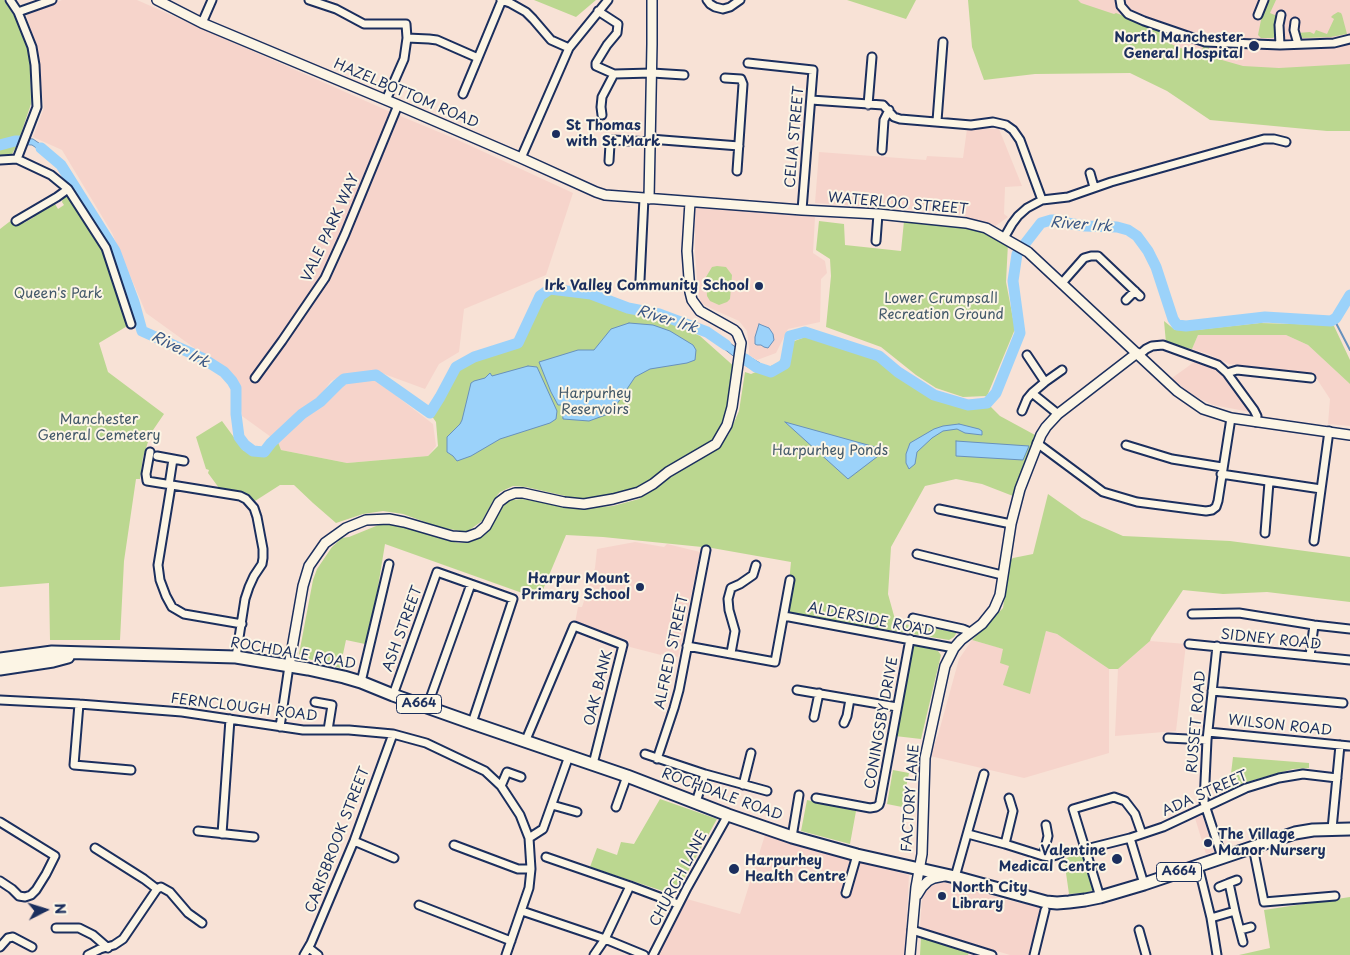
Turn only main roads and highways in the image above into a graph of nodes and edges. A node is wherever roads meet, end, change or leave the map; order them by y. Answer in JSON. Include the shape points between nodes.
{"nodes":[{"id":1,"x":84,"y":653,"type":"junction"},
{"id":2,"x":0,"y":659,"type":"edge"},
{"id":3,"x":0,"y":669,"type":"edge"},
{"id":4,"x":1350,"y":829,"type":"edge"}],
"edges":[{"from":1,"to":2,"type":"main road","name":"ROCHDALE ROAD","number":"A664","via":[[52,652]]},
{"from":1,"to":3,"type":"main road","name":"ROCHDALE ROAD","number":"A664"},
{"from":1,"to":4,"type":"main road","name":"ROCHDALE ROAD","number":"A664","via":[[236,657],[344,677],[792,837],[1046,902],[1100,897],[1295,834]]}]}
